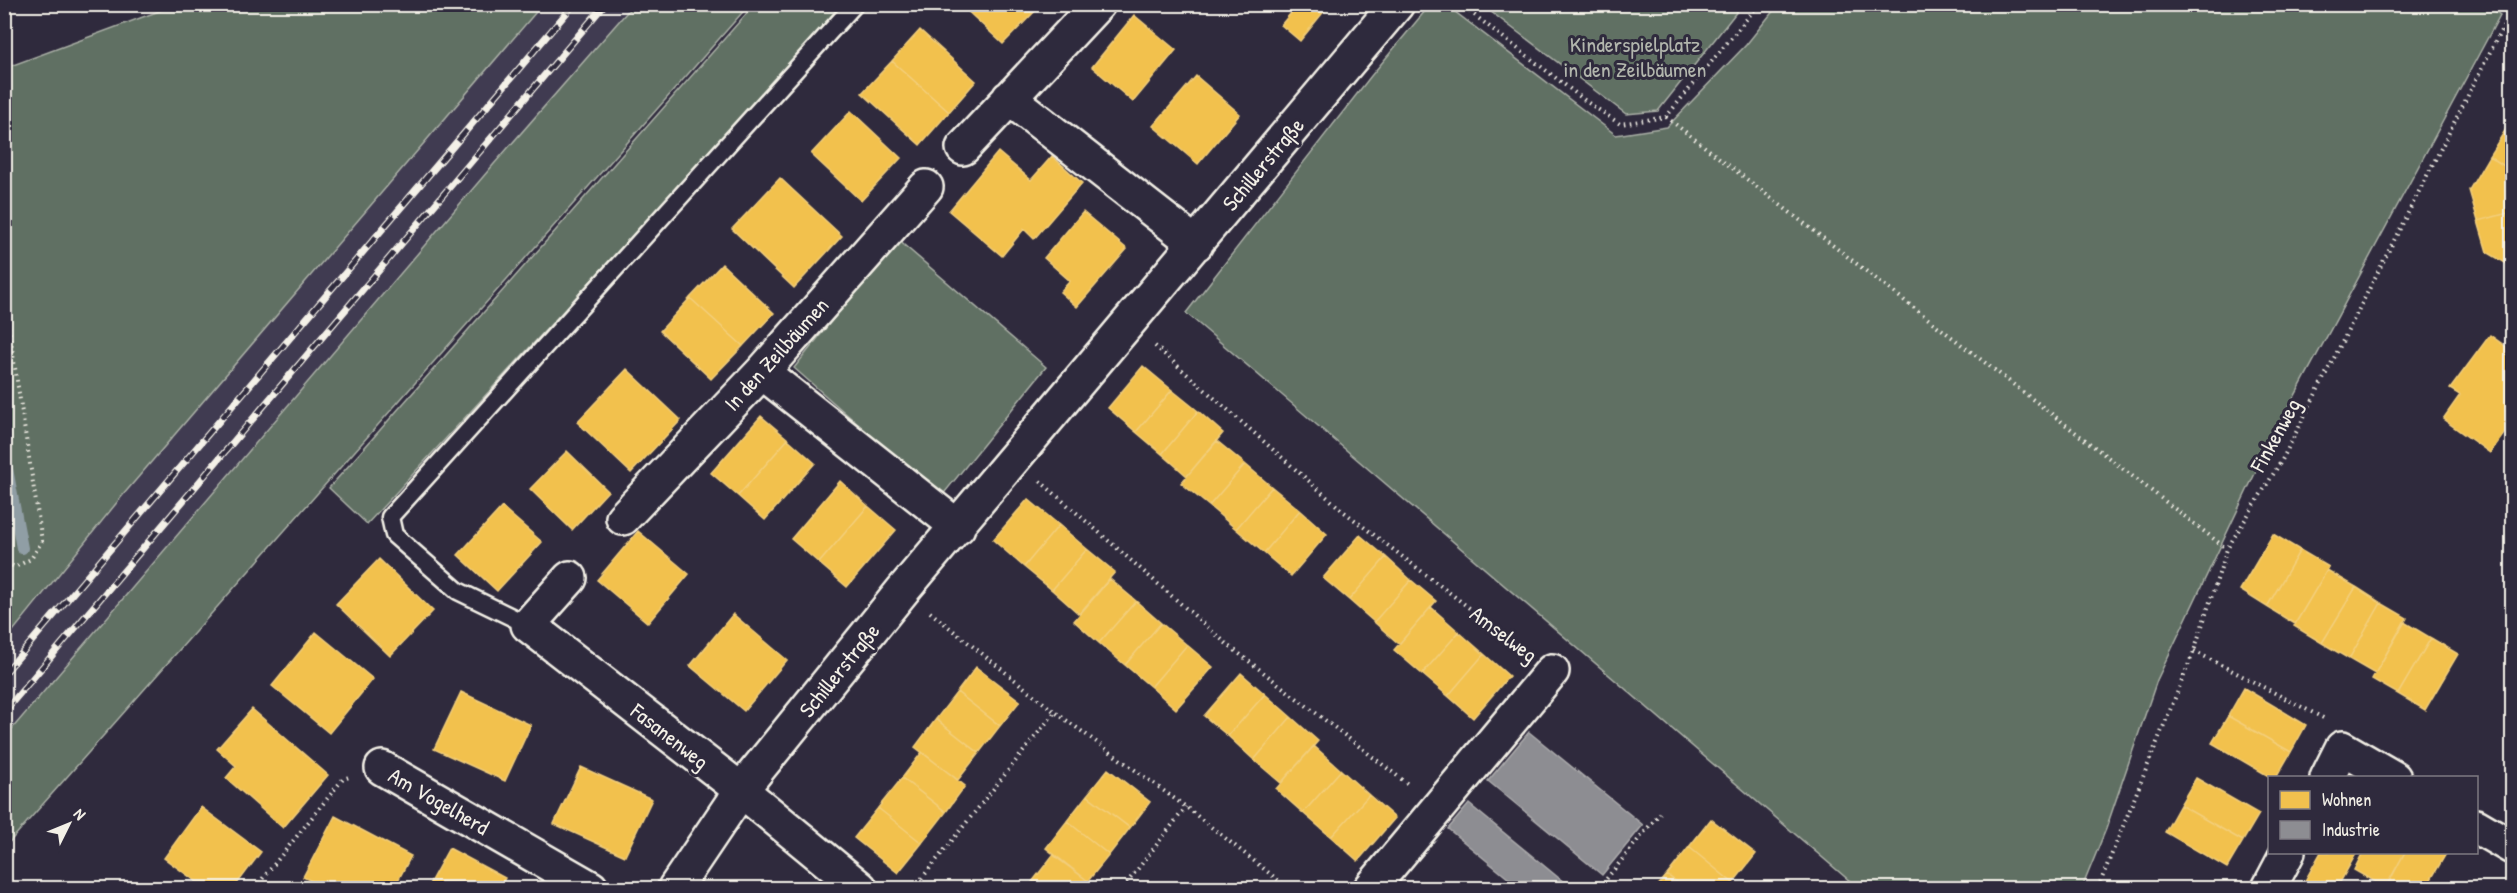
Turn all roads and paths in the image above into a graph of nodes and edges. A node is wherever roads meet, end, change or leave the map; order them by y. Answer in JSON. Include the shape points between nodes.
{"nodes":[{"id":1,"x":855,"y":4,"type":"edge"},
{"id":2,"x":1098,"y":4,"type":"edge"},
{"id":3,"x":1397,"y":4,"type":"edge"},
{"id":4,"x":1460,"y":4,"type":"edge"},
{"id":5,"x":1760,"y":4,"type":"edge"},
{"id":6,"x":2512,"y":9,"type":"edge"},
{"id":7,"x":1010,"y":98,"type":"junction"},
{"id":8,"x":1666,"y":117,"type":"junction"},
{"id":9,"x":963,"y":148,"type":"dead end"},
{"id":10,"x":926,"y":187,"type":"dead end"},
{"id":11,"x":1196,"y":244,"type":"junction"},
{"id":12,"x":4,"y":297,"type":"edge"},
{"id":13,"x":1129,"y":324,"type":"junction"},
{"id":14,"x":762,"y":372,"type":"junction"},
{"id":15,"x":1015,"y":460,"type":"junction"},
{"id":16,"x":623,"y":518,"type":"dead end"},
{"id":17,"x":957,"y":527,"type":"junction"},
{"id":18,"x":2227,"y":549,"type":"junction"},
{"id":19,"x":4,"y":562,"type":"edge"},
{"id":20,"x":570,"y":578,"type":"dead end"},
{"id":21,"x":903,"y":590,"type":"junction"},
{"id":22,"x":528,"y":625,"type":"junction"},
{"id":23,"x":2194,"y":651,"type":"junction"},
{"id":24,"x":1552,"y":671,"type":"joint"},
{"id":25,"x":1055,"y":712,"type":"junction"},
{"id":26,"x":2342,"y":748,"type":"junction"},
{"id":27,"x":382,"y":768,"type":"joint"},
{"id":28,"x":2328,"y":776,"type":"edge"},
{"id":29,"x":2392,"y":776,"type":"edge"},
{"id":30,"x":741,"y":790,"type":"junction"},
{"id":31,"x":1186,"y":807,"type":"junction"},
{"id":32,"x":1438,"y":807,"type":"junction"},
{"id":33,"x":1660,"y":813,"type":"dead end"},
{"id":34,"x":2478,"y":827,"type":"edge"},
{"id":35,"x":2512,"y":847,"type":"edge"},
{"id":36,"x":2287,"y":854,"type":"edge"},
{"id":37,"x":1382,"y":884,"type":"edge"},
{"id":38,"x":255,"y":888,"type":"edge"},
{"id":39,"x":591,"y":888,"type":"edge"},
{"id":40,"x":675,"y":888,"type":"edge"},
{"id":41,"x":860,"y":888,"type":"edge"},
{"id":42,"x":914,"y":888,"type":"edge"},
{"id":43,"x":1123,"y":888,"type":"edge"},
{"id":44,"x":1288,"y":888,"type":"edge"},
{"id":45,"x":1599,"y":888,"type":"edge"},
{"id":46,"x":2098,"y":888,"type":"edge"},
{"id":47,"x":2269,"y":888,"type":"edge"}],
"edges":[{"from":1,"to":22,"type":"lane","via":[[390,517],[394,535],[458,591]]},
{"from":2,"to":7,"type":"street"},
{"from":3,"to":11,"type":"street","name":"Schillerstraße"},
{"from":4,"to":8,"type":"path","via":[[1620,124]]},
{"from":5,"to":8,"type":"path"},
{"from":6,"to":18,"type":"path","name":"Finkenweg","via":[[2282,460]]},
{"from":7,"to":9,"type":"street"},
{"from":7,"to":11,"type":"street"},
{"from":8,"to":18,"type":"path"},
{"from":10,"to":14,"type":"street","name":"In den Zeilbäumen"},
{"from":11,"to":13,"type":"street","name":"Schillerstraße"},
{"from":12,"to":19,"type":"path","via":[[42,541],[31,559],[15,567]]},
{"from":13,"to":15,"type":"street","name":"Schillerstraße"},
{"from":13,"to":24,"type":"path","name":"Amselweg","via":[[1343,511]]},
{"from":14,"to":16,"type":"street","name":"In den Zeilbäumen"},
{"from":14,"to":17,"type":"street"},
{"from":15,"to":17,"type":"street","name":"Schillerstraße"},
{"from":15,"to":32,"type":"path","via":[[1246,660]]},
{"from":17,"to":21,"type":"street","name":"Schillerstraße"},
{"from":18,"to":23,"type":"path","name":"Finkenweg"},
{"from":20,"to":22,"type":"street"},
{"from":21,"to":25,"type":"path"},
{"from":21,"to":30,"type":"street","name":"Schillerstraße"},
{"from":22,"to":30,"type":"street","name":"Fasanenweg"},
{"from":23,"to":26,"type":"path","via":[[2336,724]]},
{"from":23,"to":46,"type":"path","name":"Finkenweg"},
{"from":24,"to":32,"type":"street","name":"Amselweg"},
{"from":25,"to":31,"type":"path"},
{"from":25,"to":42,"type":"path"},
{"from":26,"to":28,"type":"street"},
{"from":26,"to":29,"type":"street"},
{"from":27,"to":38,"type":"path","name":"Am Vogelherd","via":[[343,779]]},
{"from":27,"to":39,"type":"street","name":"Am Vogelherd"},
{"from":30,"to":40,"type":"street","name":"Schillerstraße"},
{"from":30,"to":41,"type":"street","name":"Fasanenweg"},
{"from":31,"to":43,"type":"path"},
{"from":31,"to":44,"type":"path"},
{"from":32,"to":37,"type":"street","name":"Amselweg"},
{"from":33,"to":45,"type":"path"},
{"from":34,"to":35,"type":"street"},
{"from":36,"to":47,"type":"street"}]}
